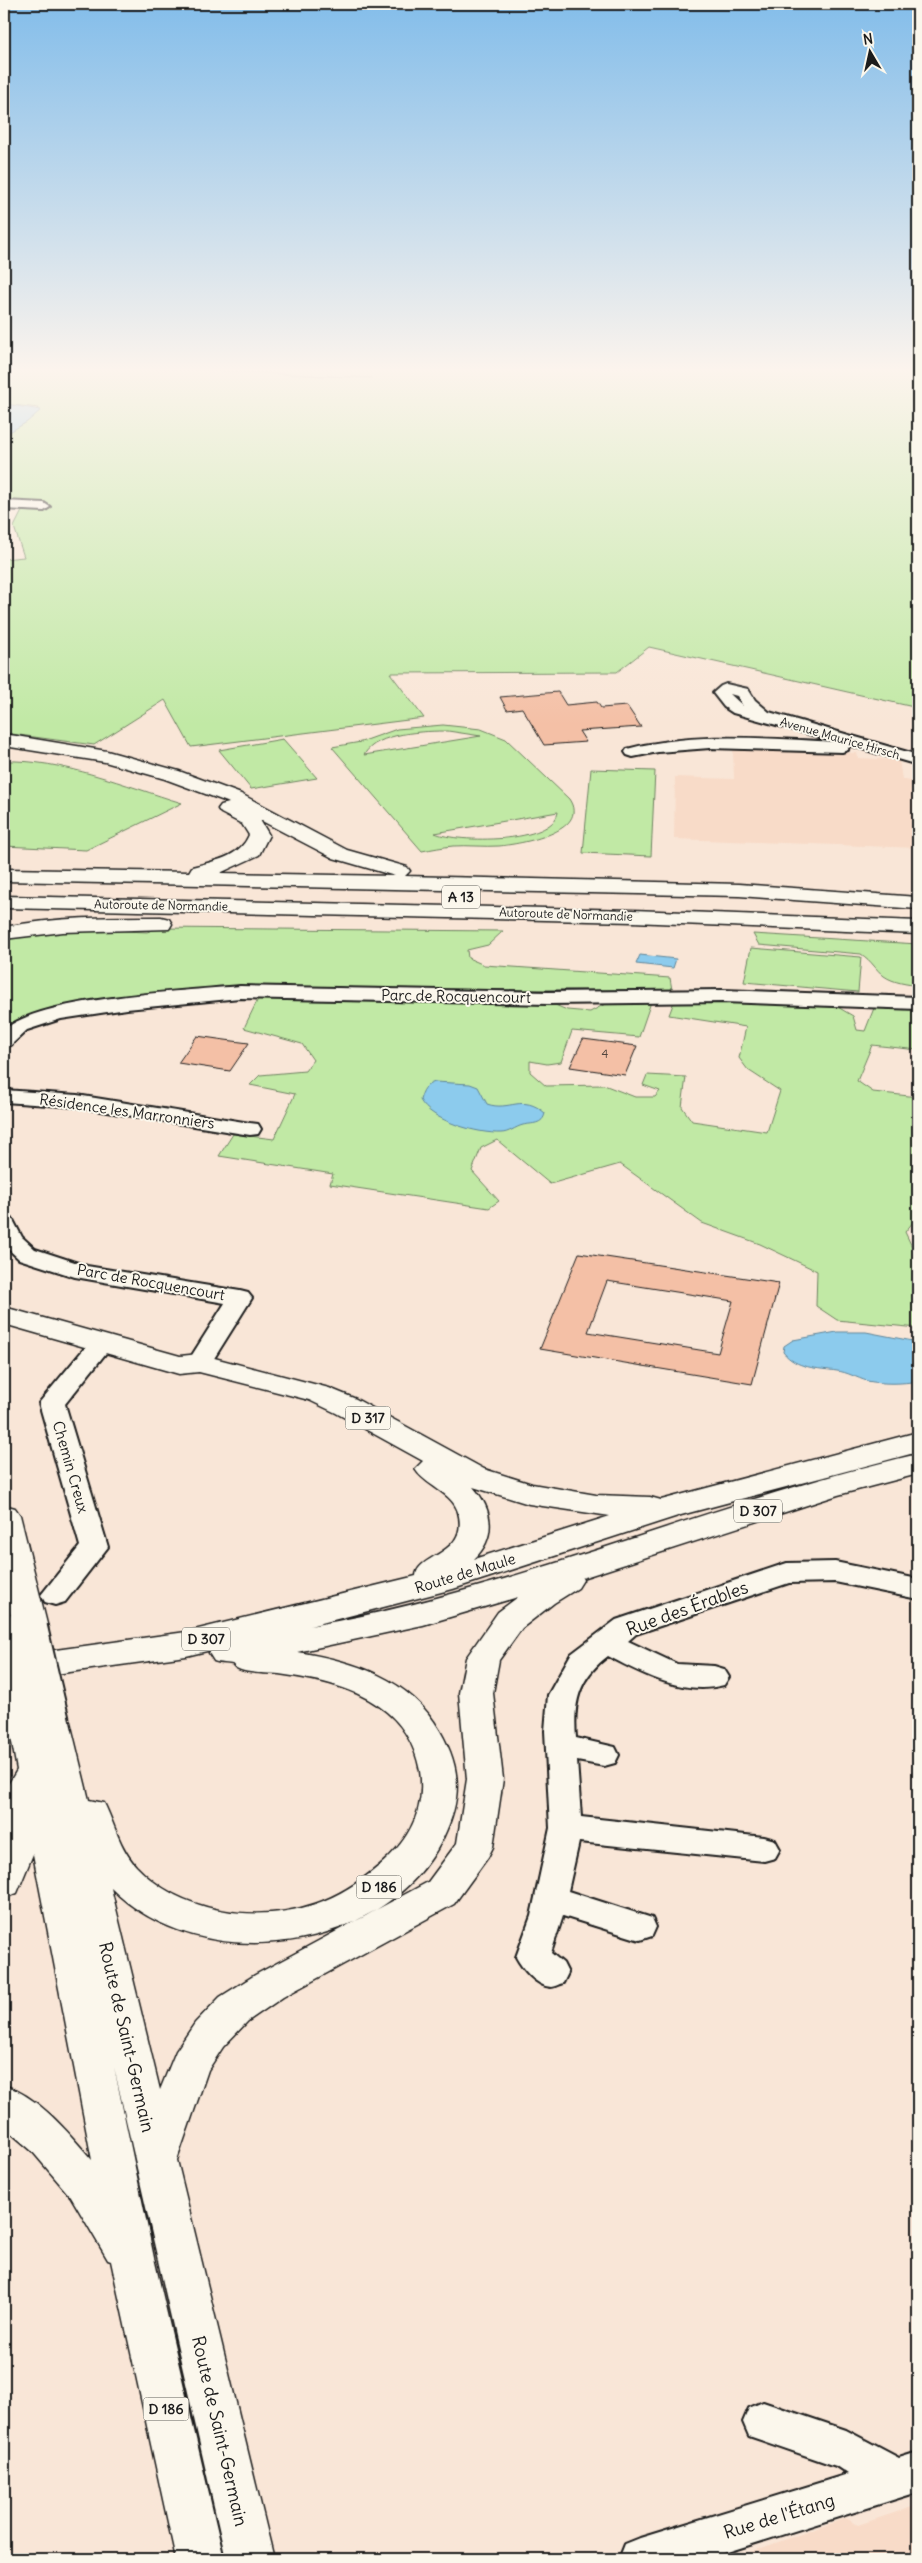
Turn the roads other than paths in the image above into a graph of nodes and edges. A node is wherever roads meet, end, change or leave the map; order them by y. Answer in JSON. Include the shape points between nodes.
{"nodes":[{"id":1,"x":4,"y":505,"type":"edge"},
{"id":2,"x":44,"y":507,"type":"dead end"},
{"id":3,"x":763,"y":715,"type":"dead end"},
{"id":4,"x":4,"y":740,"type":"edge"},
{"id":5,"x":860,"y":744,"type":"junction"},
{"id":6,"x":633,"y":752,"type":"dead end"},
{"id":7,"x":4,"y":756,"type":"edge"},
{"id":8,"x":918,"y":760,"type":"edge"},
{"id":9,"x":4,"y":875,"type":"edge"},
{"id":10,"x":104,"y":877,"type":"junction"},
{"id":11,"x":546,"y":884,"type":"junction"},
{"id":12,"x":4,"y":888,"type":"edge"},
{"id":13,"x":4,"y":902,"type":"edge"},
{"id":14,"x":918,"y":902,"type":"edge"},
{"id":15,"x":918,"y":911,"type":"edge"},
{"id":16,"x":4,"y":913,"type":"edge"},
{"id":17,"x":633,"y":916,"type":"junction"},
{"id":18,"x":372,"y":922,"type":"junction"},
{"id":19,"x":918,"y":928,"type":"edge"},
{"id":20,"x":4,"y":933,"type":"edge"},
{"id":21,"x":918,"y":1003,"type":"edge"},
{"id":22,"x":4,"y":1041,"type":"edge"},
{"id":23,"x":4,"y":1096,"type":"edge"},
{"id":24,"x":250,"y":1129,"type":"dead end"},
{"id":25,"x":4,"y":1223,"type":"edge"},
{"id":26,"x":4,"y":1304,"type":"edge"},
{"id":27,"x":4,"y":1315,"type":"edge"},
{"id":28,"x":102,"y":1343,"type":"junction"},
{"id":29,"x":199,"y":1363,"type":"junction"},
{"id":30,"x":256,"y":1379,"type":"junction"},
{"id":31,"x":918,"y":1442,"type":"edge"},
{"id":32,"x":918,"y":1464,"type":"edge"},
{"id":33,"x":672,"y":1507,"type":"junction"},
{"id":34,"x":4,"y":1516,"type":"edge"},
{"id":35,"x":598,"y":1562,"type":"junction"},
{"id":36,"x":918,"y":1589,"type":"edge"},
{"id":37,"x":405,"y":1591,"type":"junction"},
{"id":38,"x":55,"y":1595,"type":"dead end"},
{"id":39,"x":13,"y":1628,"type":"edge"},
{"id":40,"x":607,"y":1642,"type":"junction"},
{"id":41,"x":220,"y":1654,"type":"junction"},
{"id":42,"x":4,"y":1669,"type":"edge"},
{"id":43,"x":714,"y":1677,"type":"dead end"},
{"id":44,"x":4,"y":1684,"type":"edge"},
{"id":45,"x":561,"y":1747,"type":"junction"},
{"id":46,"x":604,"y":1755,"type":"dead end"},
{"id":47,"x":49,"y":1771,"type":"junction"},
{"id":48,"x":566,"y":1828,"type":"junction"},
{"id":49,"x":764,"y":1849,"type":"dead end"},
{"id":50,"x":4,"y":1883,"type":"edge"},
{"id":51,"x":551,"y":1899,"type":"junction"},
{"id":52,"x":640,"y":1927,"type":"dead end"},
{"id":53,"x":550,"y":1974,"type":"dead end"},
{"id":54,"x":4,"y":2103,"type":"edge"},
{"id":55,"x":156,"y":2160,"type":"junction"},
{"id":56,"x":132,"y":2258,"type":"junction"},
{"id":57,"x":763,"y":2422,"type":"dead end"},
{"id":58,"x":908,"y":2476,"type":"edge"},
{"id":59,"x":200,"y":2559,"type":"edge"},
{"id":60,"x":250,"y":2559,"type":"edge"},
{"id":61,"x":640,"y":2559,"type":"edge"}],
"edges":[{"from":1,"to":2,"type":"street"},
{"from":3,"to":5,"type":"street","name":"Avenue Maurice Hirsch"},
{"from":4,"to":11,"type":"main road","via":[[107,757],[172,775],[234,798],[340,854],[379,867],[446,878]]},
{"from":5,"to":6,"type":"street","via":[[850,748],[693,744]]},
{"from":5,"to":8,"type":"street","name":"Avenue Maurice Hirsch"},
{"from":7,"to":10,"type":"main road","via":[[66,762],[224,807],[250,820],[259,835],[252,851],[222,866],[195,872]]},
{"from":9,"to":10,"type":"main road"},
{"from":10,"to":11,"type":"main road"},
{"from":11,"to":14,"type":"main road","via":[[739,890]]},
{"from":12,"to":15,"type":"main road","name":"Autoroute de Normandie","number":"A 13","via":[[695,902]]},
{"from":13,"to":17,"type":"main road","name":"Autoroute de Normandie","number":"A 13"},
{"from":16,"to":18,"type":"main road"},
{"from":17,"to":18,"type":"main road","via":[[586,922]]},
{"from":17,"to":19,"type":"main road","name":"Autoroute de Normandie","number":"A 13"},
{"from":18,"to":20,"type":"main road","via":[[75,924]]},
{"from":21,"to":22,"type":"street","name":"Parc de Rocquencourt","via":[[723,996],[548,998],[240,992],[58,1013],[20,1026]]},
{"from":23,"to":24,"type":"street","name":"Résidence les Marronniers","via":[[77,1101]]},
{"from":25,"to":29,"type":"street","name":"Parc de Rocquencourt","via":[[12,1240],[27,1254],[83,1272],[240,1298]]},
{"from":26,"to":29,"type":"main road","via":[[191,1355]]},
{"from":27,"to":28,"type":"main road","number":"D 317"},
{"from":28,"to":29,"type":"main road","number":"D 317","via":[[179,1364]]},
{"from":28,"to":38,"type":"street","name":"Chemin Creux","via":[[52,1403],[94,1547]]},
{"from":29,"to":30,"type":"main road","number":"D 317"},
{"from":30,"to":33,"type":"main road","number":"D 317","via":[[319,1394],[473,1476],[528,1494],[596,1505]]},
{"from":30,"to":37,"type":"main road","number":"D 307","via":[[369,1433],[442,1476],[467,1498],[475,1513],[476,1528],[471,1543],[451,1564]]},
{"from":31,"to":33,"type":"main road","name":"Route de Maule","number":"D 307"},
{"from":32,"to":35,"type":"main road","name":"Route de Maule","number":"D 307","via":[[828,1488]]},
{"from":33,"to":37,"type":"main road","name":"Route de Maule","number":"D 307"},
{"from":34,"to":39,"type":"main road","name":"Route de Saint-Germain","number":"D 186"},
{"from":35,"to":41,"type":"main road","name":"Route de Maule","number":"D 307","via":[[423,1614]]},
{"from":35,"to":55,"type":"main road","number":"D 186","via":[[542,1595],[510,1620],[483,1658],[476,1693],[485,1779],[475,1847],[441,1893],[268,1986],[234,2009],[209,2035],[190,2063]]},
{"from":36,"to":40,"type":"street","name":"Rue des Érables","via":[[834,1572],[787,1573],[626,1627]]},
{"from":37,"to":42,"type":"main road","name":"Route de Maule","number":"D 307","via":[[186,1644]]},
{"from":39,"to":47,"type":"main road","name":"Route de Saint-Germain","number":"D 186","bridge":true},
{"from":40,"to":43,"type":"street","via":[[674,1674]]},
{"from":40,"to":45,"type":"street","name":"Rue des Érables","via":[[581,1661],[563,1695]]},
{"from":41,"to":44,"type":"main road","name":"Route de Maule","number":"D 307"},
{"from":41,"to":47,"type":"main road","number":"D 186","via":[[308,1666],[360,1681],[391,1697],[411,1716],[430,1743],[440,1772],[439,1809],[427,1838],[399,1870],[370,1894],[337,1912],[294,1925],[241,1929],[202,1923],[169,1911],[116,1871],[101,1845],[83,1782]]},
{"from":45,"to":46,"type":"street"},
{"from":45,"to":48,"type":"street","name":"Rue des Érables"},
{"from":47,"to":50,"type":"main road","via":[[23,1790],[19,1842]]},
{"from":47,"to":55,"type":"main road","name":"Route de Saint-Germain","number":"D 186"},
{"from":47,"to":56,"type":"main road","name":"Route de Saint-Germain","number":"D 186"},
{"from":48,"to":49,"type":"street"},
{"from":48,"to":51,"type":"street","name":"Rue des Érables"},
{"from":51,"to":52,"type":"street"},
{"from":51,"to":53,"type":"street","name":"Rue des Érables","via":[[532,1957]]},
{"from":54,"to":56,"type":"main road","number":"D 186","via":[[47,2138],[86,2184]]},
{"from":55,"to":60,"type":"main road","name":"Route de Saint-Germain","number":"D 186"},
{"from":56,"to":59,"type":"main road","name":"Route de Saint-Germain","number":"D 186"},
{"from":57,"to":58,"type":"street","via":[[846,2450]]},
{"from":58,"to":61,"type":"street","name":"Rue de l'Étang"}]}
